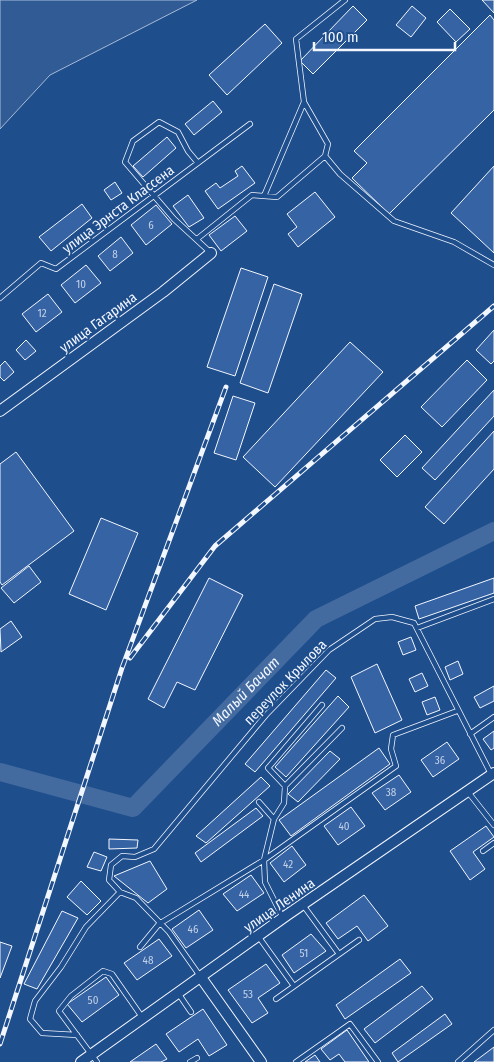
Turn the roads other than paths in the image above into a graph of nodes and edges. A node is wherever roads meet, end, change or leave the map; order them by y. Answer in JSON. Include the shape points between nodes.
{"nodes":[{"id":1,"x":345,"y":0,"type":"edge"},
{"id":2,"x":304,"y":102,"type":"junction"},
{"id":3,"x":250,"y":124,"type":"dead end"},
{"id":4,"x":325,"y":156,"type":"junction"},
{"id":5,"x":198,"y":163,"type":"junction"},
{"id":6,"x":155,"y":195,"type":"junction"},
{"id":7,"x":264,"y":196,"type":"junction"},
{"id":8,"x":197,"y":239,"type":"junction"},
{"id":9,"x":211,"y":252,"type":"joint"},
{"id":10,"x":494,"y":264,"type":"edge"},
{"id":11,"x":0,"y":298,"type":"edge"},
{"id":12,"x":0,"y":411,"type":"edge"},
{"id":13,"x":494,"y":599,"type":"edge"},
{"id":14,"x":417,"y":628,"type":"junction"},
{"id":15,"x":322,"y":705,"type":"dead end"},
{"id":16,"x":458,"y":711,"type":"junction"},
{"id":17,"x":494,"y":716,"type":"edge"},
{"id":18,"x":342,"y":728,"type":"dead end"},
{"id":19,"x":470,"y":734,"type":"junction"},
{"id":20,"x":493,"y":774,"type":"edge"},
{"id":21,"x":285,"y":786,"type":"junction"},
{"id":22,"x":468,"y":792,"type":"junction"},
{"id":23,"x":259,"y":802,"type":"dead end"},
{"id":24,"x":274,"y":819,"type":"junction"},
{"id":25,"x":494,"y":825,"type":"edge"},
{"id":26,"x":494,"y":843,"type":"edge"},
{"id":27,"x":483,"y":851,"type":"dead end"},
{"id":28,"x":264,"y":860,"type":"junction"},
{"id":29,"x":120,"y":892,"type":"junction"},
{"id":30,"x":303,"y":905,"type":"junction"},
{"id":31,"x":282,"y":918,"type":"junction"},
{"id":32,"x":159,"y":924,"type":"junction"},
{"id":33,"x":258,"y":936,"type":"junction"},
{"id":34,"x":359,"y":940,"type":"dead end"},
{"id":35,"x":140,"y":947,"type":"dead end"},
{"id":36,"x":339,"y":954,"type":"junction"},
{"id":37,"x":200,"y":976,"type":"junction"},
{"id":38,"x":294,"y":986,"type":"junction"},
{"id":39,"x":177,"y":992,"type":"junction"},
{"id":40,"x":276,"y":999,"type":"dead end"},
{"id":41,"x":191,"y":1012,"type":"dead end"},
{"id":42,"x":142,"y":1017,"type":"junction"},
{"id":43,"x":494,"y":1030,"type":"edge"},
{"id":44,"x":76,"y":1035,"type":"junction"},
{"id":45,"x":94,"y":1058,"type":"edge"},
{"id":46,"x":197,"y":1058,"type":"dead end"},
{"id":47,"x":81,"y":1062,"type":"edge"},
{"id":48,"x":190,"y":1062,"type":"edge"},
{"id":49,"x":261,"y":1062,"type":"edge"},
{"id":50,"x":296,"y":1062,"type":"edge"},
{"id":51,"x":378,"y":1062,"type":"edge"},
{"id":52,"x":458,"y":1062,"type":"edge"}],
"edges":[{"from":1,"to":2,"type":"lane","via":[[296,39]]},
{"from":2,"to":4,"type":"lane","via":[[328,144]]},
{"from":2,"to":7,"type":"lane"},
{"from":3,"to":5,"type":"lane","name":"улица Эрнста Классена"},
{"from":4,"to":7,"type":"lane","via":[[277,197]]},
{"from":4,"to":10,"type":"lane","via":[[340,174],[394,221],[454,242]]},
{"from":5,"to":6,"type":"lane","name":"улица Эрнста Классена"},
{"from":5,"to":6,"type":"lane","via":[[178,132],[159,122],[133,141],[125,162]]},
{"from":6,"to":8,"type":"lane","via":[[174,219]]},
{"from":6,"to":11,"type":"lane","name":"улица Эрнста Классена","via":[[56,269],[41,263]]},
{"from":7,"to":8,"type":"lane","via":[[252,195]]},
{"from":8,"to":9,"type":"lane"},
{"from":9,"to":12,"type":"street","name":"улица Гагарина","via":[[163,292]]},
{"from":13,"to":14,"type":"lane"},
{"from":14,"to":16,"type":"lane"},
{"from":14,"to":29,"type":"lane","name":"переулок Крылова","via":[[414,623],[392,617],[375,619],[329,650],[266,715],[154,849],[135,858],[122,856],[111,865],[109,880]]},
{"from":15,"to":21,"type":"lane","via":[[268,768]]},
{"from":16,"to":19,"type":"lane"},
{"from":16,"to":28,"type":"lane","via":[[393,735],[391,749],[396,766]]},
{"from":17,"to":19,"type":"lane"},
{"from":18,"to":21,"type":"lane"},
{"from":19,"to":20,"type":"lane"},
{"from":20,"to":22,"type":"street","name":"улица Ленина"},
{"from":21,"to":24,"type":"lane","via":[[284,803]]},
{"from":22,"to":25,"type":"lane"},
{"from":22,"to":30,"type":"street","name":"улица Ленина"},
{"from":23,"to":24,"type":"lane"},
{"from":24,"to":28,"type":"lane"},
{"from":26,"to":27,"type":"lane"},
{"from":28,"to":31,"type":"lane","via":[[266,882]]},
{"from":28,"to":32,"type":"lane"},
{"from":29,"to":32,"type":"lane","via":[[136,898]]},
{"from":29,"to":44,"type":"lane","via":[[86,927],[35,1001],[30,1019],[42,1033]]},
{"from":30,"to":31,"type":"street","name":"улица Ленина"},
{"from":30,"to":36,"type":"lane"},
{"from":31,"to":33,"type":"street","name":"улица Ленина"},
{"from":32,"to":35,"type":"lane"},
{"from":32,"to":37,"type":"lane","via":[[169,932]]},
{"from":33,"to":37,"type":"street","name":"улица Ленина"},
{"from":33,"to":38,"type":"lane"},
{"from":34,"to":36,"type":"lane"},
{"from":36,"to":38,"type":"lane"},
{"from":37,"to":39,"type":"street","name":"улица Ленина"},
{"from":37,"to":49,"type":"street"},
{"from":38,"to":40,"type":"lane"},
{"from":39,"to":41,"type":"lane"},
{"from":39,"to":42,"type":"street","name":"улица Ленина"},
{"from":42,"to":44,"type":"lane","via":[[112,974],[104,971],[70,996],[59,1011]]},
{"from":42,"to":45,"type":"street","name":"улица Ленина"},
{"from":43,"to":52,"type":"lane"},
{"from":44,"to":45,"type":"lane"},
{"from":45,"to":47,"type":"street","name":"улица Ленина"},
{"from":46,"to":48,"type":"lane"},
{"from":50,"to":51,"type":"lane","via":[[350,1024]]}]}
